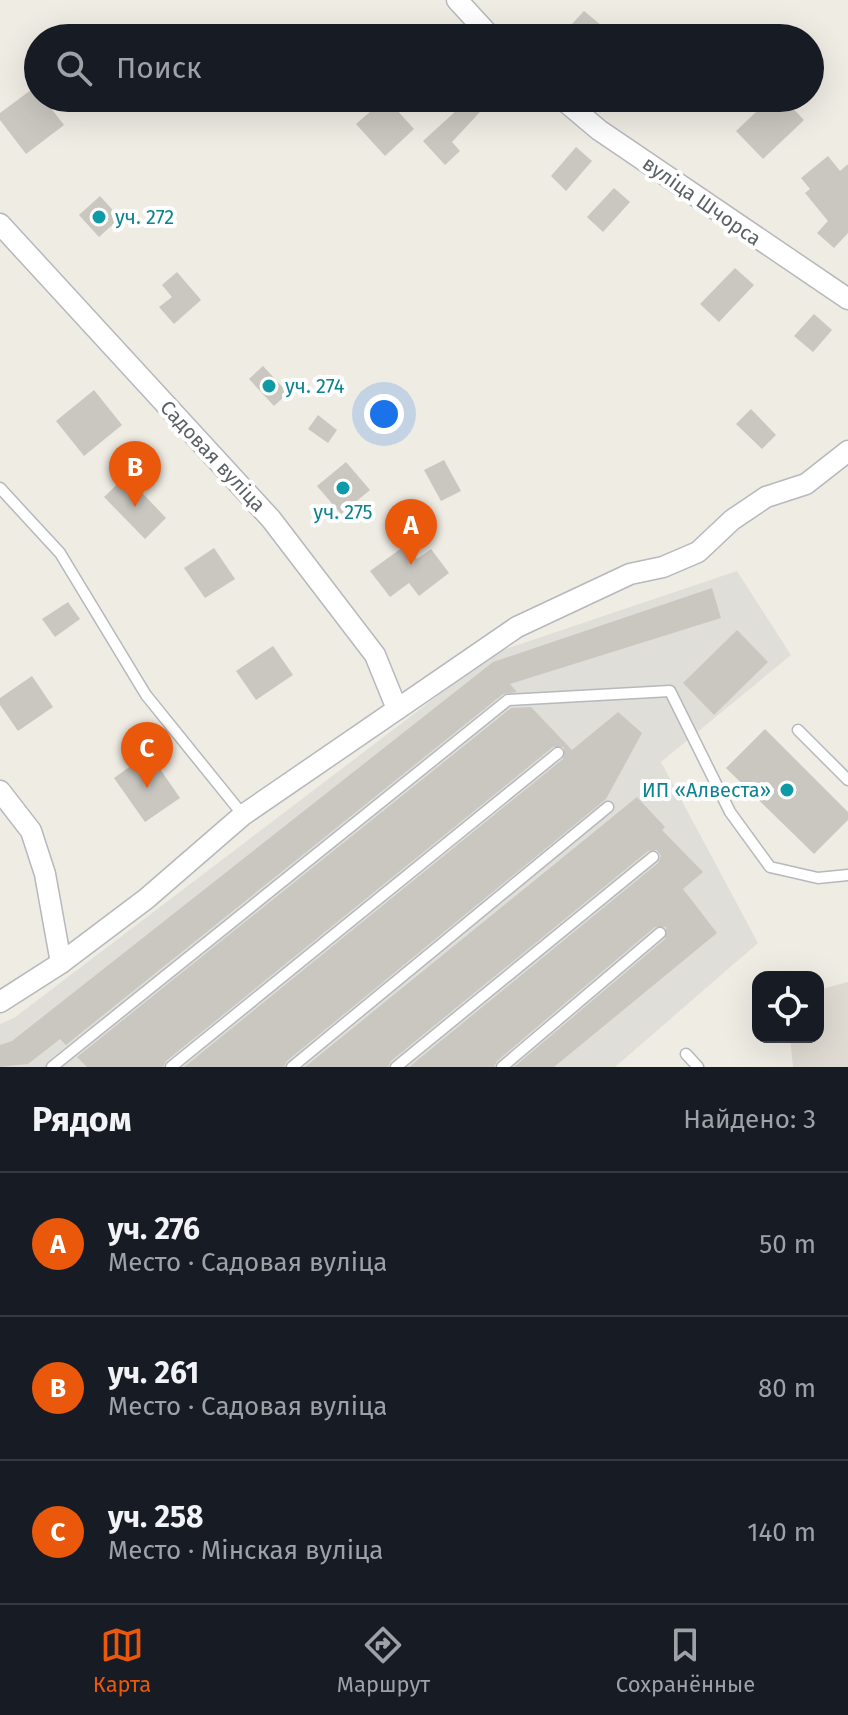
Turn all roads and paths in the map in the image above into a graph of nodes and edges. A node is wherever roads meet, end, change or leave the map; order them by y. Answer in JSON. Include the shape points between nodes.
{"nodes":[{"id":1,"x":457,"y":0,"type":"edge"},
{"id":2,"x":479,"y":24,"type":"edge"},
{"id":3,"x":579,"y":112,"type":"edge"},
{"id":4,"x":0,"y":224,"type":"edge"},
{"id":5,"x":848,"y":299,"type":"edge"},
{"id":6,"x":848,"y":451,"type":"edge"},
{"id":7,"x":0,"y":488,"type":"edge"},
{"id":8,"x":397,"y":709,"type":"junction"},
{"id":9,"x":798,"y":730,"type":"dead end"},
{"id":10,"x":558,"y":753,"type":"dead end"},
{"id":11,"x":848,"y":780,"type":"edge"},
{"id":12,"x":0,"y":791,"type":"edge"},
{"id":13,"x":608,"y":807,"type":"dead end"},
{"id":14,"x":243,"y":815,"type":"junction"},
{"id":15,"x":653,"y":857,"type":"dead end"},
{"id":16,"x":848,"y":875,"type":"edge"},
{"id":17,"x":660,"y":933,"type":"dead end"},
{"id":18,"x":61,"y":963,"type":"junction"},
{"id":19,"x":0,"y":1002,"type":"edge"},
{"id":20,"x":686,"y":1054,"type":"dead end"},
{"id":21,"x":52,"y":1067,"type":"edge"},
{"id":22,"x":171,"y":1067,"type":"edge"},
{"id":23,"x":292,"y":1067,"type":"edge"},
{"id":24,"x":396,"y":1067,"type":"edge"},
{"id":25,"x":502,"y":1067,"type":"edge"},
{"id":26,"x":698,"y":1067,"type":"edge"}],
"edges":[{"from":1,"to":2,"type":"street"},
{"from":3,"to":5,"type":"street","name":"вуліца Шчорса"},
{"from":4,"to":8,"type":"street","name":"Садовая вуліца","via":[[287,539],[375,655]]},
{"from":6,"to":8,"type":"street","via":[[806,484],[766,497],[698,552],[630,574],[517,627]]},
{"from":7,"to":14,"type":"lane","via":[[60,553],[146,695]]},
{"from":8,"to":14,"type":"street"},
{"from":9,"to":11,"type":"lane"},
{"from":10,"to":22,"type":"lane"},
{"from":12,"to":18,"type":"street","via":[[31,831],[45,874]]},
{"from":13,"to":23,"type":"lane"},
{"from":14,"to":18,"type":"street"},
{"from":15,"to":24,"type":"lane"},
{"from":16,"to":21,"type":"lane","via":[[818,878],[770,867],[730,812],[670,691],[508,700]]},
{"from":17,"to":25,"type":"lane"},
{"from":18,"to":19,"type":"street"},
{"from":20,"to":26,"type":"lane"}]}
